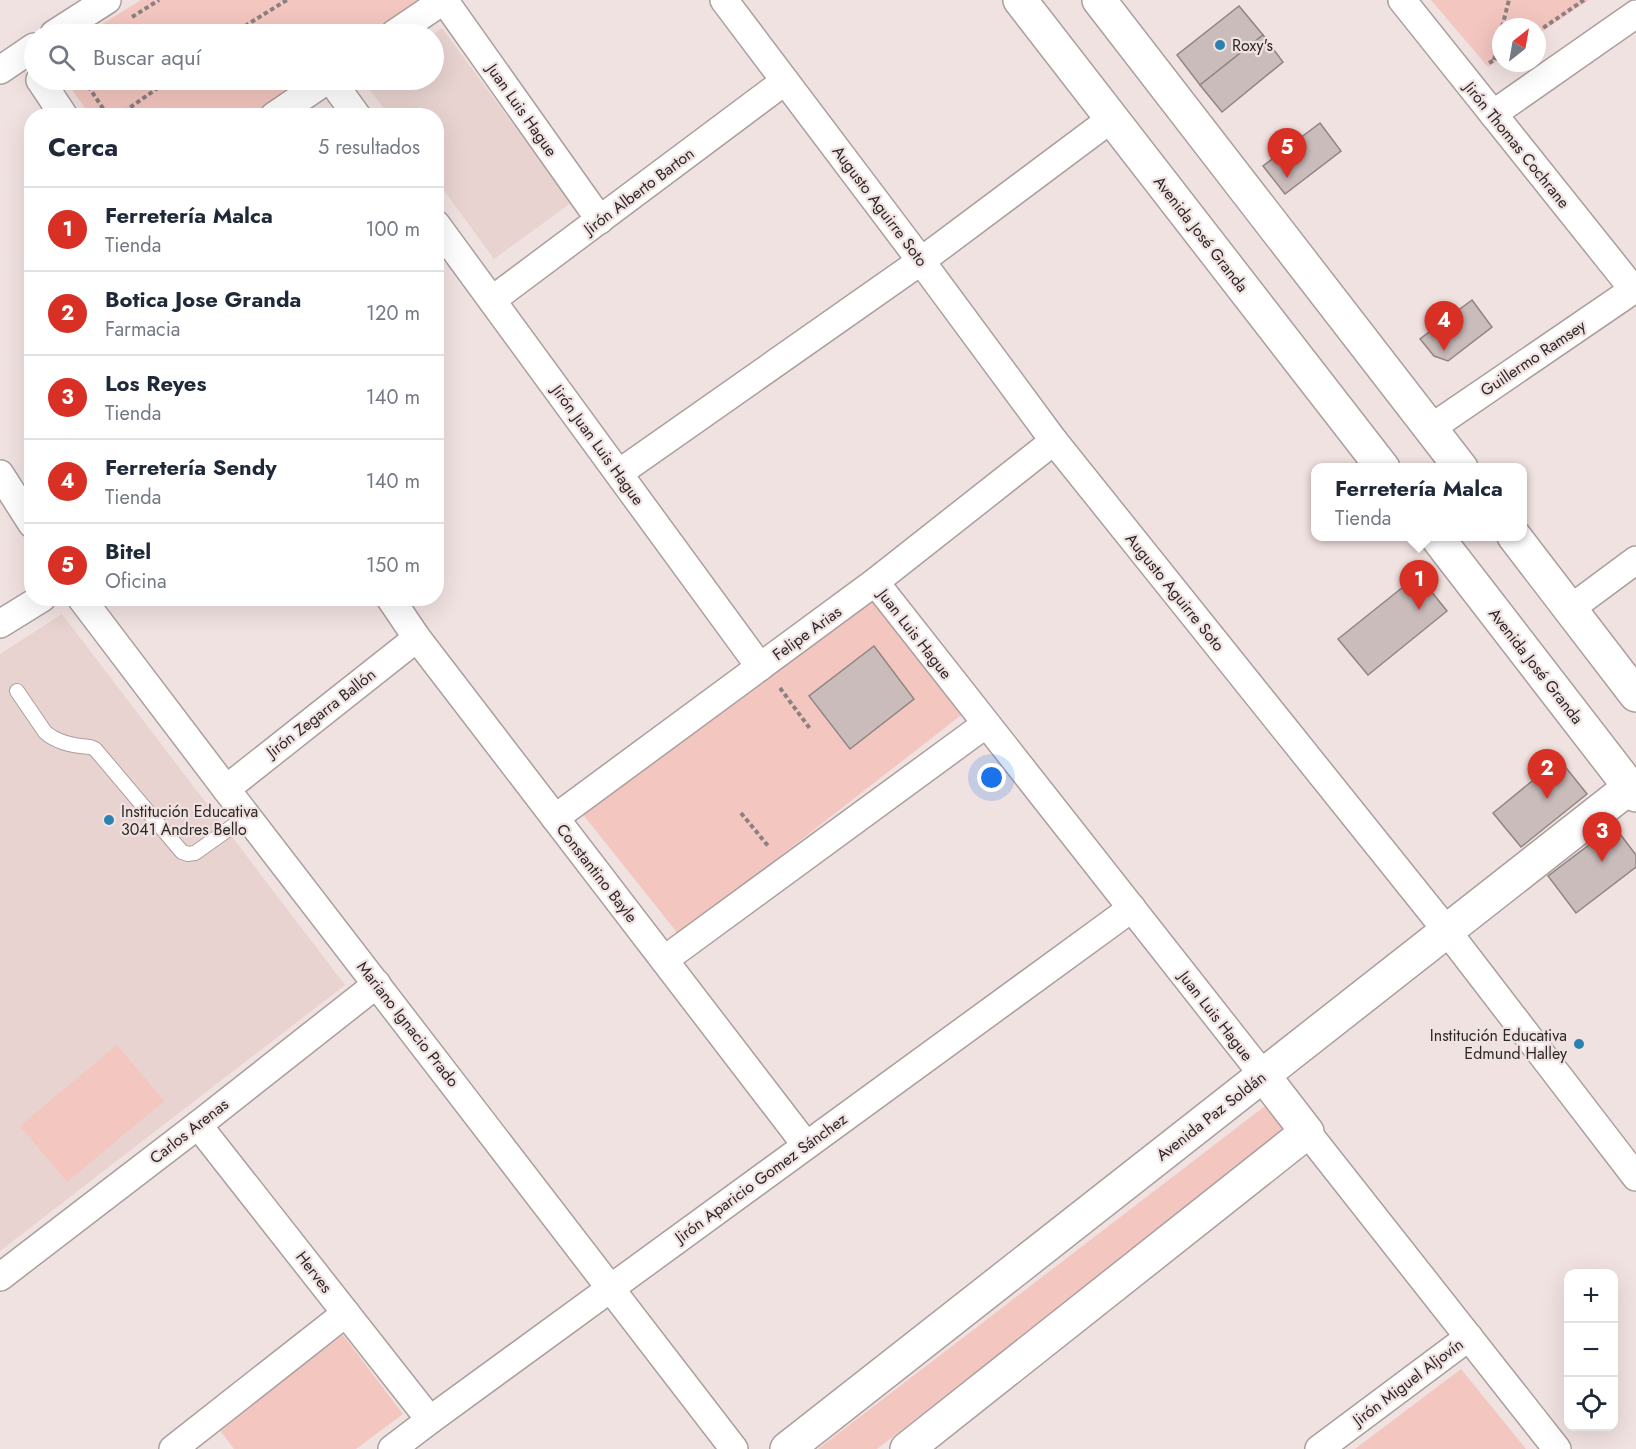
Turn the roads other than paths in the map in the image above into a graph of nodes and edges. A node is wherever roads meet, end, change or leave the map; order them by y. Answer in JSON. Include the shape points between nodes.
{"nodes":[{"id":1,"x":107,"y":0,"type":"edge"},
{"id":2,"x":444,"y":0,"type":"edge"},
{"id":3,"x":724,"y":0,"type":"edge"},
{"id":4,"x":1020,"y":0,"type":"edge"},
{"id":5,"x":1099,"y":0,"type":"edge"},
{"id":6,"x":1402,"y":0,"type":"edge"},
{"id":7,"x":1636,"y":14,"type":"edge"},
{"id":8,"x":70,"y":24,"type":"edge"},
{"id":9,"x":409,"y":24,"type":"edge"},
{"id":10,"x":24,"y":60,"type":"edge"},
{"id":11,"x":0,"y":70,"type":"edge"},
{"id":12,"x":785,"y":81,"type":"junction"},
{"id":13,"x":47,"y":90,"type":"edge"},
{"id":14,"x":314,"y":90,"type":"edge"},
{"id":15,"x":337,"y":90,"type":"edge"},
{"id":16,"x":59,"y":108,"type":"edge"},
{"id":17,"x":286,"y":108,"type":"edge"},
{"id":18,"x":351,"y":108,"type":"edge"},
{"id":19,"x":1493,"y":114,"type":"junction"},
{"id":20,"x":1111,"y":119,"type":"junction"},
{"id":21,"x":600,"y":219,"type":"junction"},
{"id":22,"x":444,"y":235,"type":"edge"},
{"id":23,"x":921,"y":261,"type":"junction"},
{"id":24,"x":1635,"y":289,"type":"edge"},
{"id":25,"x":492,"y":300,"type":"junction"},
{"id":26,"x":1431,"y":428,"type":"junction"},
{"id":27,"x":1054,"y":441,"type":"junction"},
{"id":28,"x":1379,"y":463,"type":"edge"},
{"id":29,"x":1457,"y":463,"type":"edge"},
{"id":30,"x":619,"y":473,"type":"junction"},
{"id":31,"x":0,"y":474,"type":"edge"},
{"id":32,"x":24,"y":512,"type":"edge"},
{"id":33,"x":1439,"y":541,"type":"edge"},
{"id":34,"x":1517,"y":541,"type":"edge"},
{"id":35,"x":1636,"y":561,"type":"edge"},
{"id":36,"x":875,"y":582,"type":"junction"},
{"id":37,"x":29,"y":606,"type":"edge"},
{"id":38,"x":87,"y":606,"type":"edge"},
{"id":39,"x":395,"y":606,"type":"edge"},
{"id":40,"x":1570,"y":609,"type":"junction"},
{"id":41,"x":0,"y":624,"type":"edge"},
{"id":42,"x":417,"y":638,"type":"junction"},
{"id":43,"x":768,"y":675,"type":"junction"},
{"id":44,"x":17,"y":692,"type":"dead end"},
{"id":45,"x":1636,"y":694,"type":"edge"},
{"id":46,"x":986,"y":724,"type":"junction"},
{"id":47,"x":226,"y":789,"type":"junction"},
{"id":48,"x":1634,"y":790,"type":"edge"},
{"id":49,"x":247,"y":816,"type":"junction"},
{"id":50,"x":555,"y":818,"type":"junction"},
{"id":51,"x":1132,"y":908,"type":"junction"},
{"id":52,"x":1447,"y":931,"type":"junction"},
{"id":53,"x":664,"y":960,"type":"junction"},
{"id":54,"x":377,"y":984,"type":"junction"},
{"id":55,"x":1263,"y":1075,"type":"junction"},
{"id":56,"x":198,"y":1125,"type":"junction"},
{"id":57,"x":1307,"y":1132,"type":"junction"},
{"id":58,"x":806,"y":1145,"type":"junction"},
{"id":59,"x":1636,"y":1177,"type":"edge"},
{"id":60,"x":0,"y":1277,"type":"edge"},
{"id":61,"x":610,"y":1288,"type":"junction"},
{"id":62,"x":346,"y":1313,"type":"junction"},
{"id":63,"x":1469,"y":1337,"type":"junction"},
{"id":64,"x":430,"y":1420,"type":"junction"},
{"id":65,"x":205,"y":1440,"type":"edge"},
{"id":66,"x":173,"y":1449,"type":"edge"},
{"id":67,"x":392,"y":1449,"type":"edge"},
{"id":68,"x":734,"y":1449,"type":"edge"},
{"id":69,"x":787,"y":1449,"type":"edge"},
{"id":70,"x":907,"y":1449,"type":"edge"},
{"id":71,"x":1319,"y":1449,"type":"edge"},
{"id":72,"x":1557,"y":1449,"type":"edge"}],
"edges":[{"from":1,"to":8,"type":"street"},
{"from":2,"to":9,"type":"street"},
{"from":2,"to":21,"type":"street","name":"Juan Luis Hague"},
{"from":3,"to":12,"type":"street","name":"Augusto Aguirre Soto"},
{"from":4,"to":20,"type":"main road","name":"Avenida José Granda"},
{"from":5,"to":26,"type":"main road"},
{"from":6,"to":19,"type":"street","name":"Jirón Thomas Cochrane"},
{"from":7,"to":19,"type":"street"},
{"from":10,"to":11,"type":"street"},
{"from":12,"to":21,"type":"street","name":"Jirón Alberto Barton"},
{"from":12,"to":23,"type":"street","name":"Augusto Aguirre Soto"},
{"from":13,"to":16,"type":"street"},
{"from":14,"to":17,"type":"street"},
{"from":15,"to":18,"type":"street"},
{"from":19,"to":24,"type":"street","name":"Jirón Thomas Cochrane"},
{"from":20,"to":23,"type":"street"},
{"from":20,"to":28,"type":"main road","name":"Avenida José Granda"},
{"from":21,"to":25,"type":"street","name":"Jirón Alberto Barton"},
{"from":22,"to":25,"type":"street","name":"Jirón Juan Luis Hague"},
{"from":23,"to":27,"type":"street","name":"Augusto Aguirre Soto"},
{"from":23,"to":30,"type":"street"},
{"from":24,"to":26,"type":"street","name":"Guillermo Ramsey"},
{"from":25,"to":30,"type":"street","name":"Jirón Juan Luis Hague"},
{"from":26,"to":29,"type":"main road"},
{"from":27,"to":36,"type":"street","name":"Felipe Arias"},
{"from":27,"to":52,"type":"street","name":"Augusto Aguirre Soto"},
{"from":30,"to":43,"type":"street","name":"Jirón Juan Luis Hague"},
{"from":31,"to":32,"type":"street"},
{"from":33,"to":48,"type":"main road","name":"Avenida José Granda"},
{"from":34,"to":40,"type":"main road"},
{"from":35,"to":40,"type":"street"},
{"from":36,"to":43,"type":"street","name":"Felipe Arias"},
{"from":36,"to":46,"type":"street","name":"Juan Luis Hague"},
{"from":37,"to":41,"type":"street"},
{"from":38,"to":47,"type":"street","name":"Mariano Ignacio Prado"},
{"from":39,"to":42,"type":"street","name":"Constantino Bayle"},
{"from":40,"to":45,"type":"main road"},
{"from":42,"to":47,"type":"street","name":"Jirón Zegarra Ballón"},
{"from":42,"to":50,"type":"street","name":"Constantino Bayle"},
{"from":43,"to":50,"type":"street","name":"Felipe Arias"},
{"from":44,"to":49,"type":"lane","via":[[51,737],[95,749],[182,852],[195,853]]},
{"from":46,"to":51,"type":"street","name":"Juan Luis Hague"},
{"from":46,"to":53,"type":"street"},
{"from":47,"to":49,"type":"street","name":"Mariano Ignacio Prado"},
{"from":48,"to":52,"type":"main road","name":"Avenida Paz Soldán"},
{"from":49,"to":54,"type":"street","name":"Mariano Ignacio Prado"},
{"from":50,"to":53,"type":"street","name":"Constantino Bayle"},
{"from":51,"to":55,"type":"street","name":"Juan Luis Hague"},
{"from":51,"to":58,"type":"street","name":"Jirón Aparicio Gomez Sánchez"},
{"from":52,"to":55,"type":"main road","name":"Avenida Paz Soldán"},
{"from":52,"to":59,"type":"street","name":"Augusto Aguirre Soto"},
{"from":53,"to":58,"type":"street","name":"Constantino Bayle"},
{"from":54,"to":56,"type":"street","name":"Carlos Arenas"},
{"from":54,"to":61,"type":"street","name":"Mariano Ignacio Prado"},
{"from":55,"to":57,"type":"main road","name":"Juan Luis Hague"},
{"from":55,"to":69,"type":"main road","name":"Avenida Paz Soldán"},
{"from":56,"to":60,"type":"street","name":"Carlos Arenas"},
{"from":56,"to":62,"type":"street","name":"Herves"},
{"from":57,"to":63,"type":"street","name":"Juan Luis Hague"},
{"from":57,"to":70,"type":"main road"},
{"from":58,"to":61,"type":"street","name":"Jirón Aparicio Gomez Sánchez"},
{"from":61,"to":64,"type":"street","name":"Jirón Aparicio Gomez Sánchez"},
{"from":61,"to":68,"type":"street","name":"Mariano Ignacio Prado"},
{"from":62,"to":64,"type":"street","name":"Herves"},
{"from":62,"to":65,"type":"street"},
{"from":63,"to":71,"type":"street","name":"Jirón Miguel Aljovín"},
{"from":63,"to":72,"type":"street","name":"Juan Luis Hague"},
{"from":64,"to":67,"type":"street","name":"Jirón Aparicio Gomez Sánchez"},
{"from":65,"to":66,"type":"street"}]}
